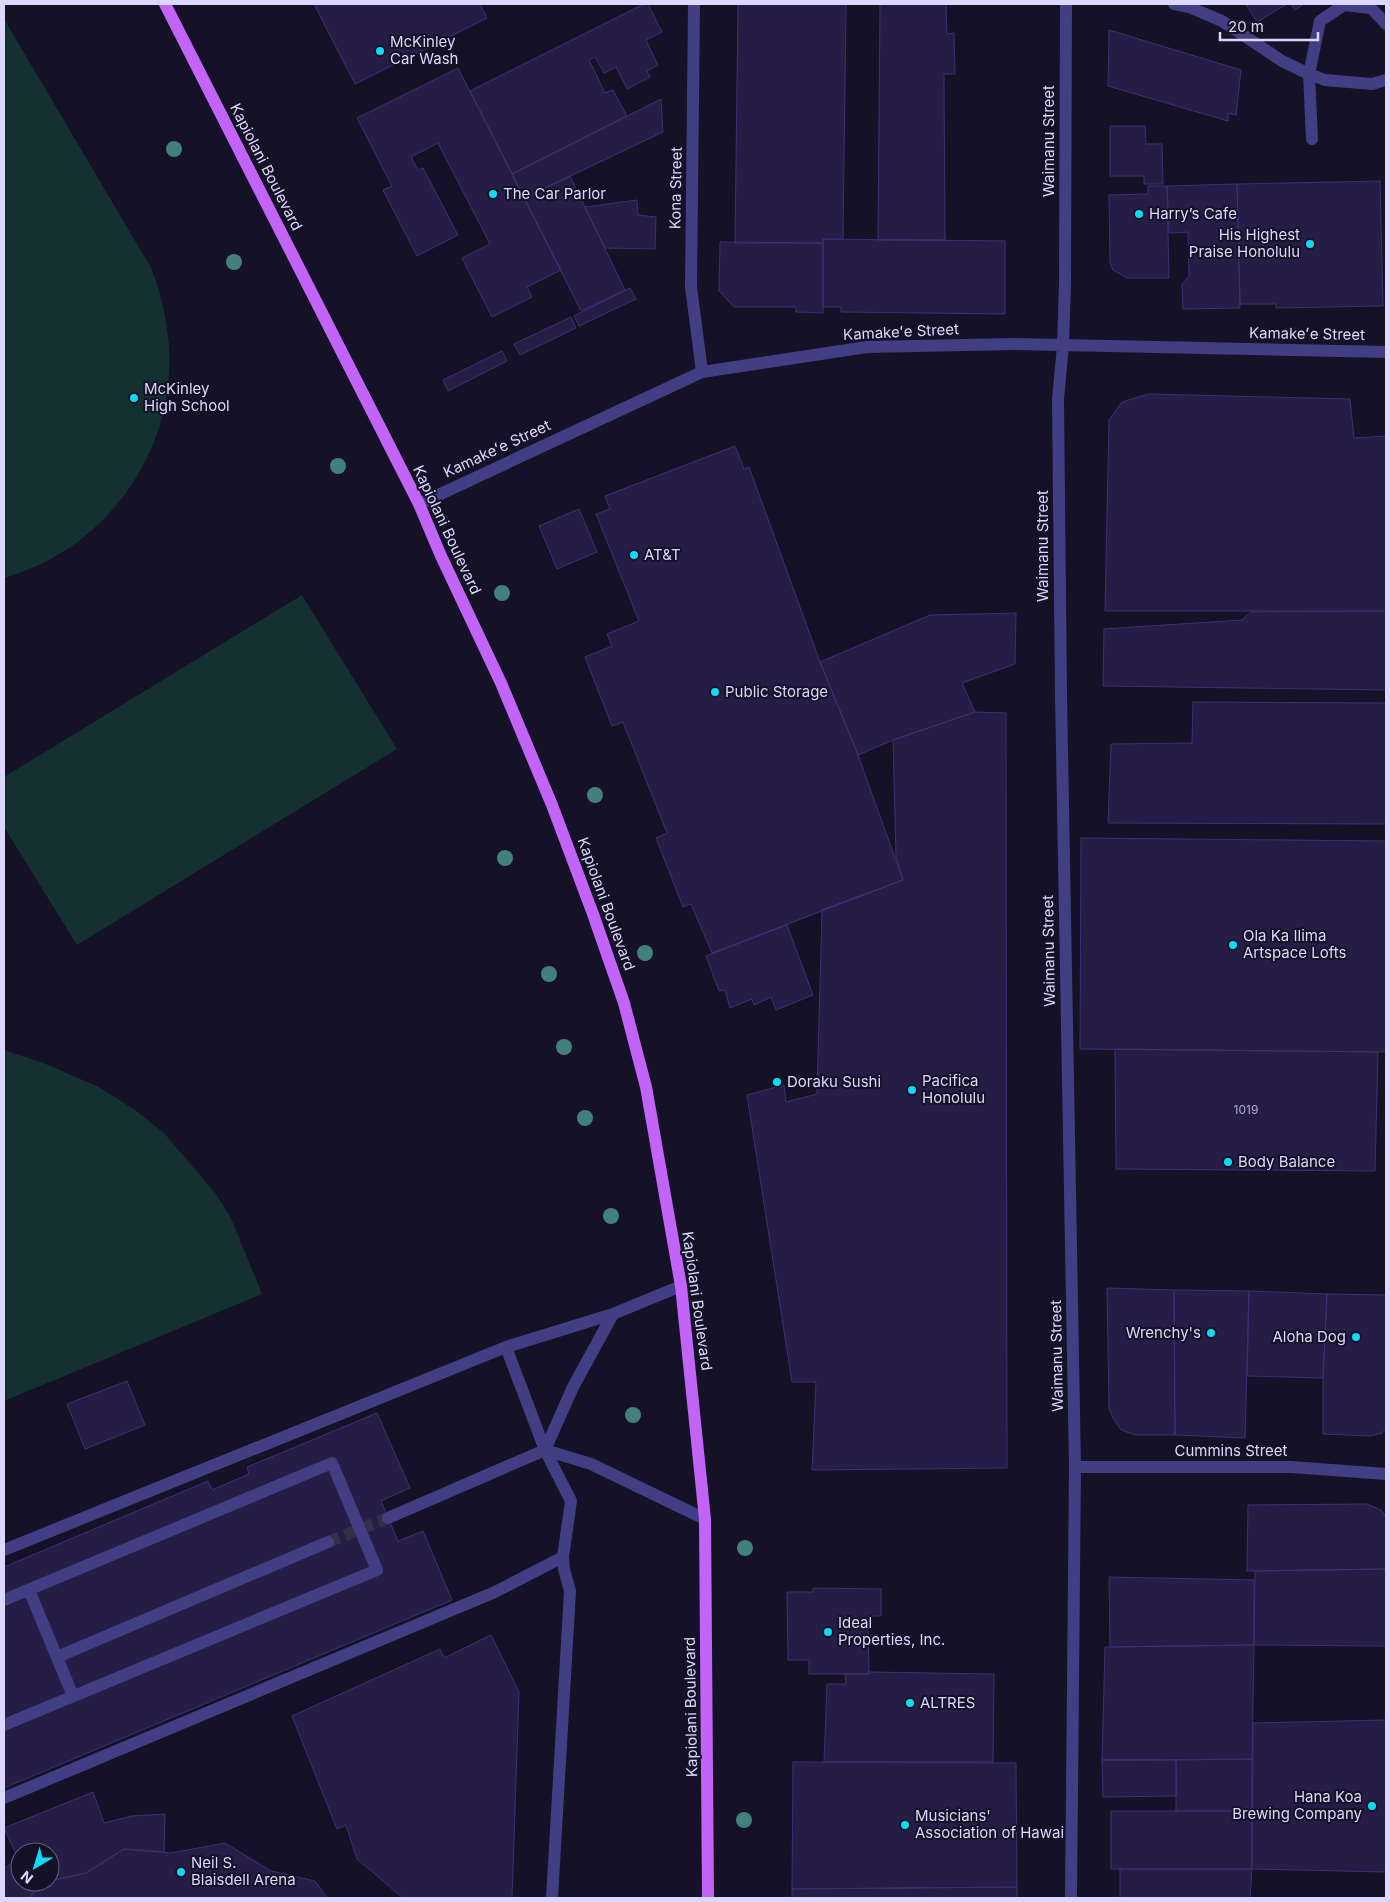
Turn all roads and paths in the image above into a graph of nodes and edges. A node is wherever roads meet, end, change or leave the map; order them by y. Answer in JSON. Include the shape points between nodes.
{"nodes":[{"id":1,"x":165,"y":4,"type":"edge"},
{"id":2,"x":694,"y":4,"type":"edge"},
{"id":3,"x":1066,"y":4,"type":"edge"},
{"id":4,"x":1174,"y":4,"type":"edge"},
{"id":5,"x":1386,"y":24,"type":"edge"},
{"id":6,"x":1309,"y":74,"type":"junction"},
{"id":7,"x":1386,"y":80,"type":"edge"},
{"id":8,"x":1312,"y":139,"type":"dead end"},
{"id":9,"x":1063,"y":346,"type":"junction"},
{"id":10,"x":1386,"y":352,"type":"edge"},
{"id":11,"x":702,"y":372,"type":"junction"},
{"id":12,"x":419,"y":504,"type":"junction"},
{"id":13,"x":681,"y":1286,"type":"junction"},
{"id":14,"x":612,"y":1314,"type":"junction"},
{"id":15,"x":506,"y":1347,"type":"junction"},
{"id":16,"x":545,"y":1450,"type":"junction"},
{"id":17,"x":1075,"y":1467,"type":"junction"},
{"id":18,"x":1386,"y":1474,"type":"edge"},
{"id":19,"x":388,"y":1518,"type":"tunnel mouth"},
{"id":20,"x":705,"y":1519,"type":"junction"},
{"id":21,"x":328,"y":1542,"type":"tunnel mouth"},
{"id":22,"x":4,"y":1550,"type":"edge"},
{"id":23,"x":563,"y":1557,"type":"junction"},
{"id":24,"x":29,"y":1590,"type":"junction"},
{"id":25,"x":4,"y":1600,"type":"edge"},
{"id":26,"x":58,"y":1656,"type":"junction"},
{"id":27,"x":73,"y":1696,"type":"junction"},
{"id":28,"x":4,"y":1725,"type":"edge"},
{"id":29,"x":4,"y":1798,"type":"edge"},
{"id":30,"x":552,"y":1898,"type":"edge"},
{"id":31,"x":708,"y":1898,"type":"edge"},
{"id":32,"x":1071,"y":1898,"type":"edge"}],
"edges":[{"from":1,"to":12,"type":"main road","name":"Kapiolani Boulevard"},
{"from":2,"to":11,"type":"street","name":"Kona Street","via":[[691,288]]},
{"from":3,"to":9,"type":"street","name":"Waimanu Street"},
{"from":4,"to":6,"type":"street","via":[[1222,21],[1282,61]]},
{"from":5,"to":6,"type":"street","via":[[1371,8],[1344,5],[1320,21]]},
{"from":6,"to":7,"type":"street","via":[[1325,80],[1372,84]]},
{"from":6,"to":8,"type":"street"},
{"from":9,"to":10,"type":"street","name":"Kamakeʻe Street"},
{"from":9,"to":11,"type":"street","name":"Kamakeʻe Street","via":[[867,347]]},
{"from":9,"to":17,"type":"street","name":"Waimanu Street","via":[[1058,399],[1059,620]]},
{"from":11,"to":12,"type":"street","name":"Kamakeʻe Street"},
{"from":12,"to":13,"type":"main road","name":"Kapiolani Boulevard","via":[[541,779],[624,1003],[646,1088]]},
{"from":13,"to":14,"type":"street"},
{"from":13,"to":20,"type":"main road","name":"Kapiolani Boulevard"},
{"from":14,"to":15,"type":"street"},
{"from":14,"to":16,"type":"street","via":[[573,1387]]},
{"from":15,"to":16,"type":"street"},
{"from":15,"to":22,"type":"street"},
{"from":16,"to":19,"type":"street"},
{"from":16,"to":20,"type":"street","via":[[591,1464]]},
{"from":16,"to":23,"type":"street","via":[[571,1501]]},
{"from":17,"to":18,"type":"street","name":"Cummins Street","via":[[1291,1467]]},
{"from":17,"to":32,"type":"street","name":"Waimanu Street"},
{"from":20,"to":31,"type":"main road","name":"Kapiolani Boulevard"},
{"from":21,"to":26,"type":"street"},
{"from":23,"to":29,"type":"street","via":[[495,1592]]},
{"from":23,"to":30,"type":"street","via":[[570,1591]]},
{"from":24,"to":25,"type":"street"},
{"from":24,"to":26,"type":"street"},
{"from":24,"to":27,"type":"street","via":[[332,1463],[377,1570]]},
{"from":26,"to":27,"type":"street"},
{"from":27,"to":28,"type":"street"}]}
